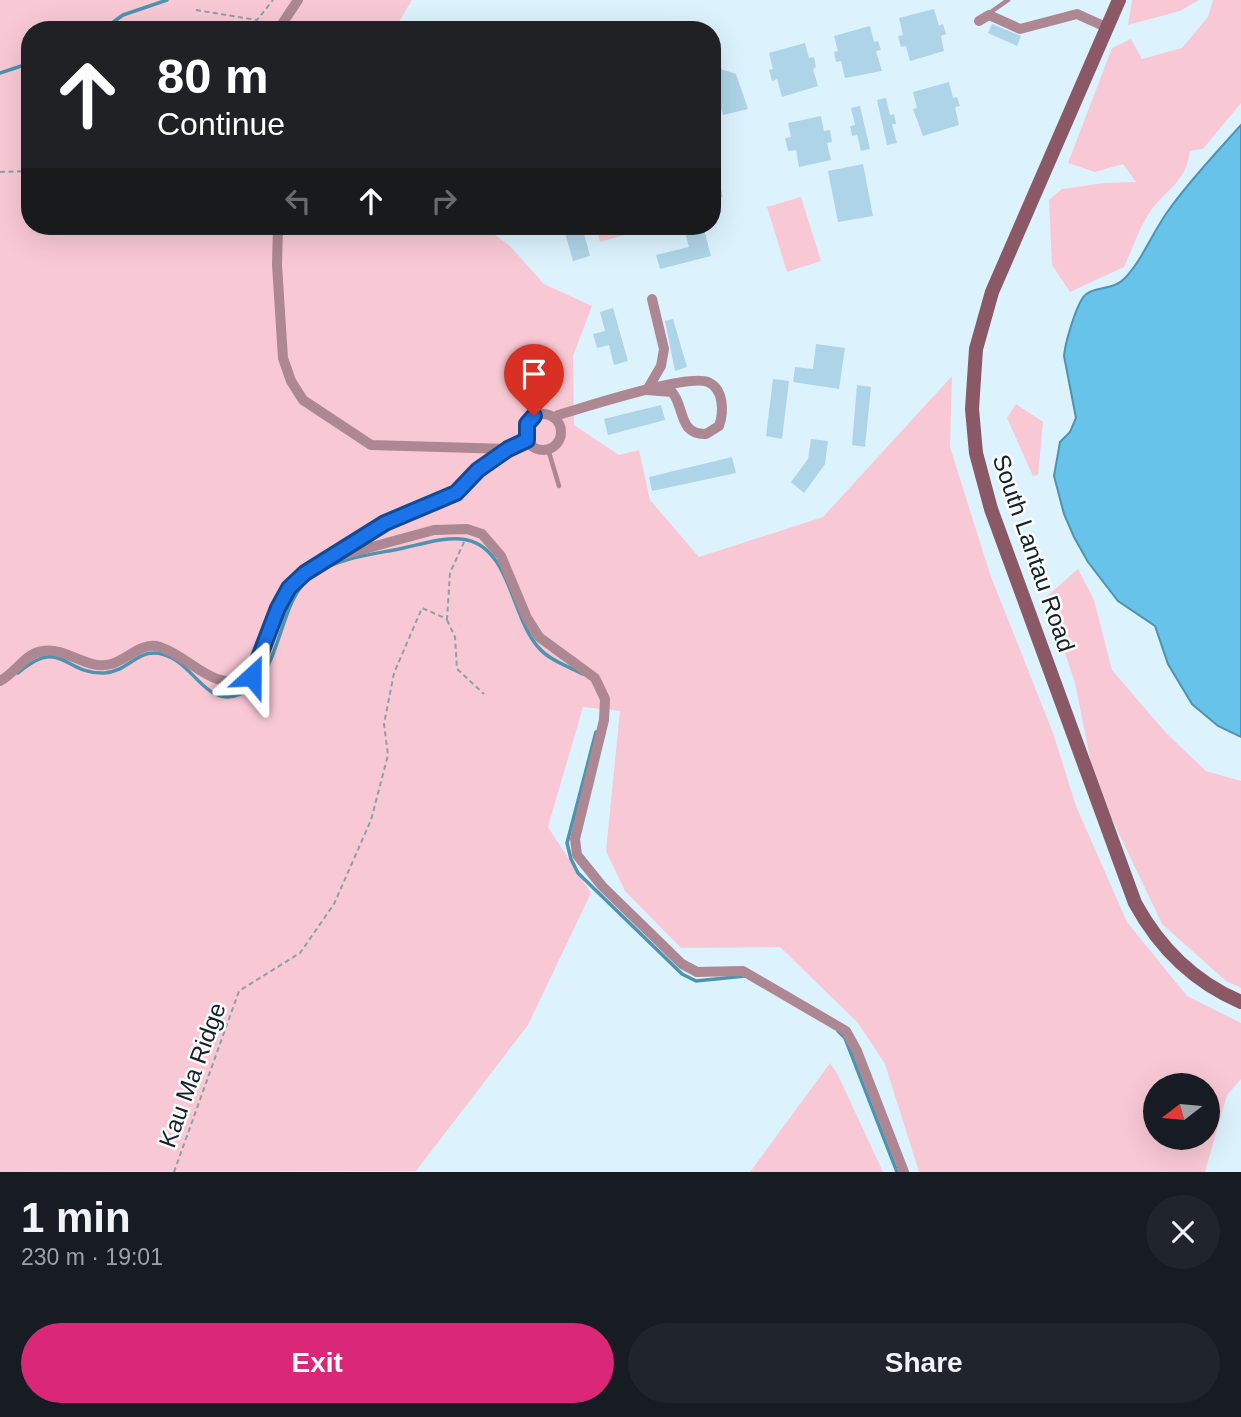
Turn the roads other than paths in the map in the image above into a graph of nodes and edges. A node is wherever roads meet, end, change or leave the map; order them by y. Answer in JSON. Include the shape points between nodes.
{"nodes":[{"id":1,"x":298,"y":0,"type":"edge"},
{"id":2,"x":1008,"y":0,"type":"edge"},
{"id":3,"x":1119,"y":0,"type":"edge"},
{"id":4,"x":284,"y":21,"type":"edge"},
{"id":5,"x":982,"y":24,"type":"joint"},
{"id":6,"x":1108,"y":28,"type":"junction"},
{"id":7,"x":278,"y":235,"type":"edge"},
{"id":8,"x":652,"y":299,"type":"dead end"},
{"id":9,"x":647,"y":390,"type":"junction"},
{"id":10,"x":555,"y":418,"type":"junction"},
{"id":11,"x":527,"y":440,"type":"junction"},
{"id":12,"x":508,"y":449,"type":"junction"},
{"id":13,"x":548,"y":449,"type":"junction"},
{"id":14,"x":559,"y":486,"type":"dead end"},
{"id":15,"x":324,"y":559,"type":"junction"},
{"id":16,"x":0,"y":681,"type":"edge"},
{"id":17,"x":1241,"y":1002,"type":"edge"},
{"id":18,"x":904,"y":1172,"type":"edge"}],
"edges":[{"from":1,"to":4,"type":"street"},
{"from":2,"to":5,"type":"lane"},
{"from":3,"to":6,"type":"main road","name":"South Lantau Road"},
{"from":5,"to":6,"type":"street","via":[[989,15],[1020,29],[1077,14]]},
{"from":6,"to":17,"type":"main road","name":"South Lantau Road","via":[[987,306],[973,374],[974,438],[991,509],[1130,893],[1155,936],[1175,958],[1207,984]]},
{"from":7,"to":12,"type":"street","via":[[283,358],[303,400],[371,445]]},
{"from":8,"to":9,"type":"street","via":[[664,349],[661,366]]},
{"from":9,"to":9,"type":"street","via":[[708,381],[721,399],[719,426],[705,433],[693,432],[684,423],[672,392]]},
{"from":9,"to":10,"type":"street"},
{"from":10,"to":11,"type":"street","via":[[534,416],[527,424]]},
{"from":10,"to":13,"type":"street","via":[[559,438]]},
{"from":11,"to":12,"type":"street"},
{"from":11,"to":13,"type":"street","via":[[536,448]]},
{"from":12,"to":15,"type":"lane","via":[[456,493],[385,523]]},
{"from":13,"to":14,"type":"lane"},
{"from":15,"to":16,"type":"street","via":[[289,588],[252,676],[236,683],[217,680],[159,646],[146,646],[110,665],[81,662],[44,650],[29,656]]},
{"from":15,"to":18,"type":"street","via":[[434,530],[467,528],[482,534],[501,555],[539,637],[595,678],[606,699],[575,839],[577,855],[602,886],[682,964],[697,972],[743,971],[846,1031]]}]}
